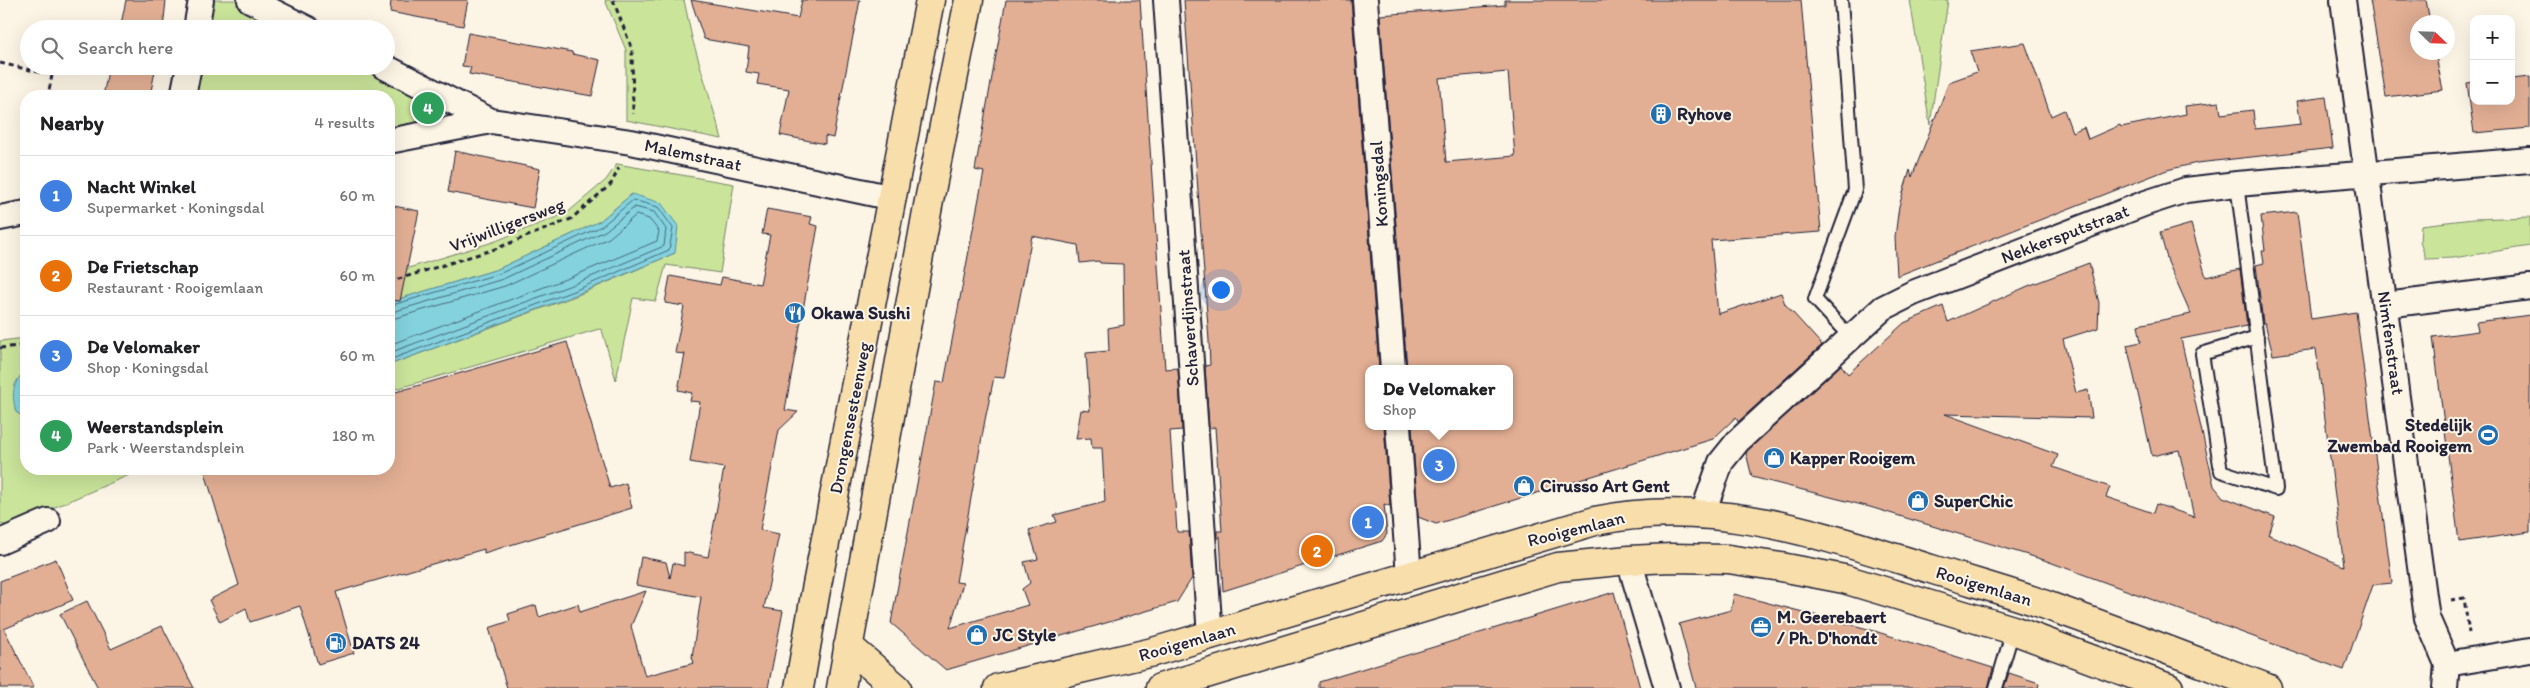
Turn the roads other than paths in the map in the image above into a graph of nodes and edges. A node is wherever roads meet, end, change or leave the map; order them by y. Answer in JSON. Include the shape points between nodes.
{"nodes":[{"id":1,"x":201,"y":0,"type":"edge"},
{"id":2,"x":250,"y":0,"type":"edge"},
{"id":3,"x":930,"y":0,"type":"edge"},
{"id":4,"x":969,"y":0,"type":"edge"},
{"id":5,"x":1166,"y":0,"type":"edge"},
{"id":6,"x":1365,"y":0,"type":"edge"},
{"id":7,"x":1841,"y":0,"type":"edge"},
{"id":8,"x":2343,"y":0,"type":"edge"},
{"id":9,"x":198,"y":20,"type":"edge"},
{"id":10,"x":290,"y":20,"type":"edge"},
{"id":11,"x":395,"y":72,"type":"edge"},
{"id":12,"x":187,"y":75,"type":"edge"},
{"id":13,"x":184,"y":90,"type":"edge"},
{"id":14,"x":491,"y":121,"type":"junction"},
{"id":15,"x":395,"y":140,"type":"edge"},
{"id":16,"x":2530,"y":160,"type":"edge"},
{"id":17,"x":2368,"y":174,"type":"junction"},
{"id":18,"x":2237,"y":184,"type":"junction"},
{"id":19,"x":893,"y":198,"type":"junction"},
{"id":20,"x":928,"y":206,"type":"junction"},
{"id":21,"x":20,"y":214,"type":"edge"},
{"id":22,"x":0,"y":218,"type":"edge"},
{"id":23,"x":2530,"y":287,"type":"edge"},
{"id":24,"x":2386,"y":305,"type":"junction"},
{"id":25,"x":1850,"y":337,"type":"junction"},
{"id":26,"x":2257,"y":337,"type":"junction"},
{"id":27,"x":1393,"y":365,"type":"edge"},
{"id":28,"x":1398,"y":430,"type":"edge"},
{"id":29,"x":1702,"y":513,"type":"junction"},
{"id":30,"x":48,"y":521,"type":"dead end"},
{"id":31,"x":0,"y":542,"type":"edge"},
{"id":32,"x":1629,"y":560,"type":"junction"},
{"id":33,"x":1409,"y":576,"type":"junction"},
{"id":34,"x":2014,"y":630,"type":"junction"},
{"id":35,"x":1210,"y":636,"type":"junction"},
{"id":36,"x":848,"y":646,"type":"junction"},
{"id":37,"x":2530,"y":650,"type":"edge"},
{"id":38,"x":2447,"y":664,"type":"junction"},
{"id":39,"x":799,"y":688,"type":"edge"},
{"id":40,"x":841,"y":688,"type":"edge"},
{"id":41,"x":897,"y":688,"type":"edge"},
{"id":42,"x":998,"y":688,"type":"edge"},
{"id":43,"x":1160,"y":688,"type":"edge"},
{"id":44,"x":1667,"y":688,"type":"edge"},
{"id":45,"x":1996,"y":688,"type":"edge"},
{"id":46,"x":2169,"y":688,"type":"edge"},
{"id":47,"x":2266,"y":688,"type":"edge"},
{"id":48,"x":2445,"y":688,"type":"edge"}],
"edges":[{"from":1,"to":9,"type":"street"},
{"from":2,"to":10,"type":"street"},
{"from":3,"to":19,"type":"main road","name":"Drongensesteenweg"},
{"from":4,"to":20,"type":"main road"},
{"from":5,"to":35,"type":"street","name":"Schaverdijnstraat"},
{"from":6,"to":27,"type":"street","name":"Koningsdal"},
{"from":7,"to":25,"type":"lane","via":[[1855,190],[1815,299]]},
{"from":8,"to":17,"type":"street","name":"Nimfenstraat"},
{"from":11,"to":14,"type":"street"},
{"from":12,"to":13,"type":"street"},
{"from":14,"to":15,"type":"street"},
{"from":14,"to":19,"type":"street","name":"Malemstraat","via":[[631,142]]},
{"from":16,"to":17,"type":"street","name":"Nekkersputstraat"},
{"from":17,"to":18,"type":"street","name":"Nekkersputstraat"},
{"from":17,"to":24,"type":"street","name":"Nimfenstraat"},
{"from":18,"to":25,"type":"street","name":"Nekkersputstraat","via":[[2186,190],[2146,203],[1913,293],[1883,308]]},
{"from":18,"to":26,"type":"lane"},
{"from":19,"to":20,"type":"main road"},
{"from":19,"to":39,"type":"main road","name":"Drongensesteenweg"},
{"from":20,"to":36,"type":"main road"},
{"from":21,"to":22,"type":"street"},
{"from":23,"to":24,"type":"street"},
{"from":24,"to":38,"type":"street","name":"Nimfenstraat","via":[[2427,618]]},
{"from":25,"to":29,"type":"street","name":"Nekkersputstraat","via":[[1738,441],[1721,462]]},
{"from":26,"to":26,"type":"lane","via":[[2267,413],[2276,489],[2221,471],[2202,354]]},
{"from":28,"to":33,"type":"street"},
{"from":29,"to":33,"type":"main road","name":"Rooigemlaan","via":[[1643,514],[1595,521]]},
{"from":29,"to":47,"type":"main road","name":"Rooigemlaan","via":[[1759,520],[1819,534],[2053,607]]},
{"from":30,"to":31,"type":"street"},
{"from":32,"to":34,"type":"main road","name":"Rooigemlaan","via":[[1728,559],[1781,566],[1844,580]]},
{"from":32,"to":43,"type":"main road","name":"Rooigemlaan","via":[[1558,567]]},
{"from":32,"to":44,"type":"street"},
{"from":33,"to":35,"type":"main road","name":"Rooigemlaan"},
{"from":34,"to":45,"type":"lane"},
{"from":34,"to":46,"type":"main road","name":"Rooigemlaan"},
{"from":35,"to":42,"type":"main road","name":"Rooigemlaan"},
{"from":36,"to":40,"type":"main road"},
{"from":36,"to":41,"type":"main road"},
{"from":37,"to":38,"type":"street"},
{"from":38,"to":48,"type":"street","name":"Nimfenstraat"}]}
